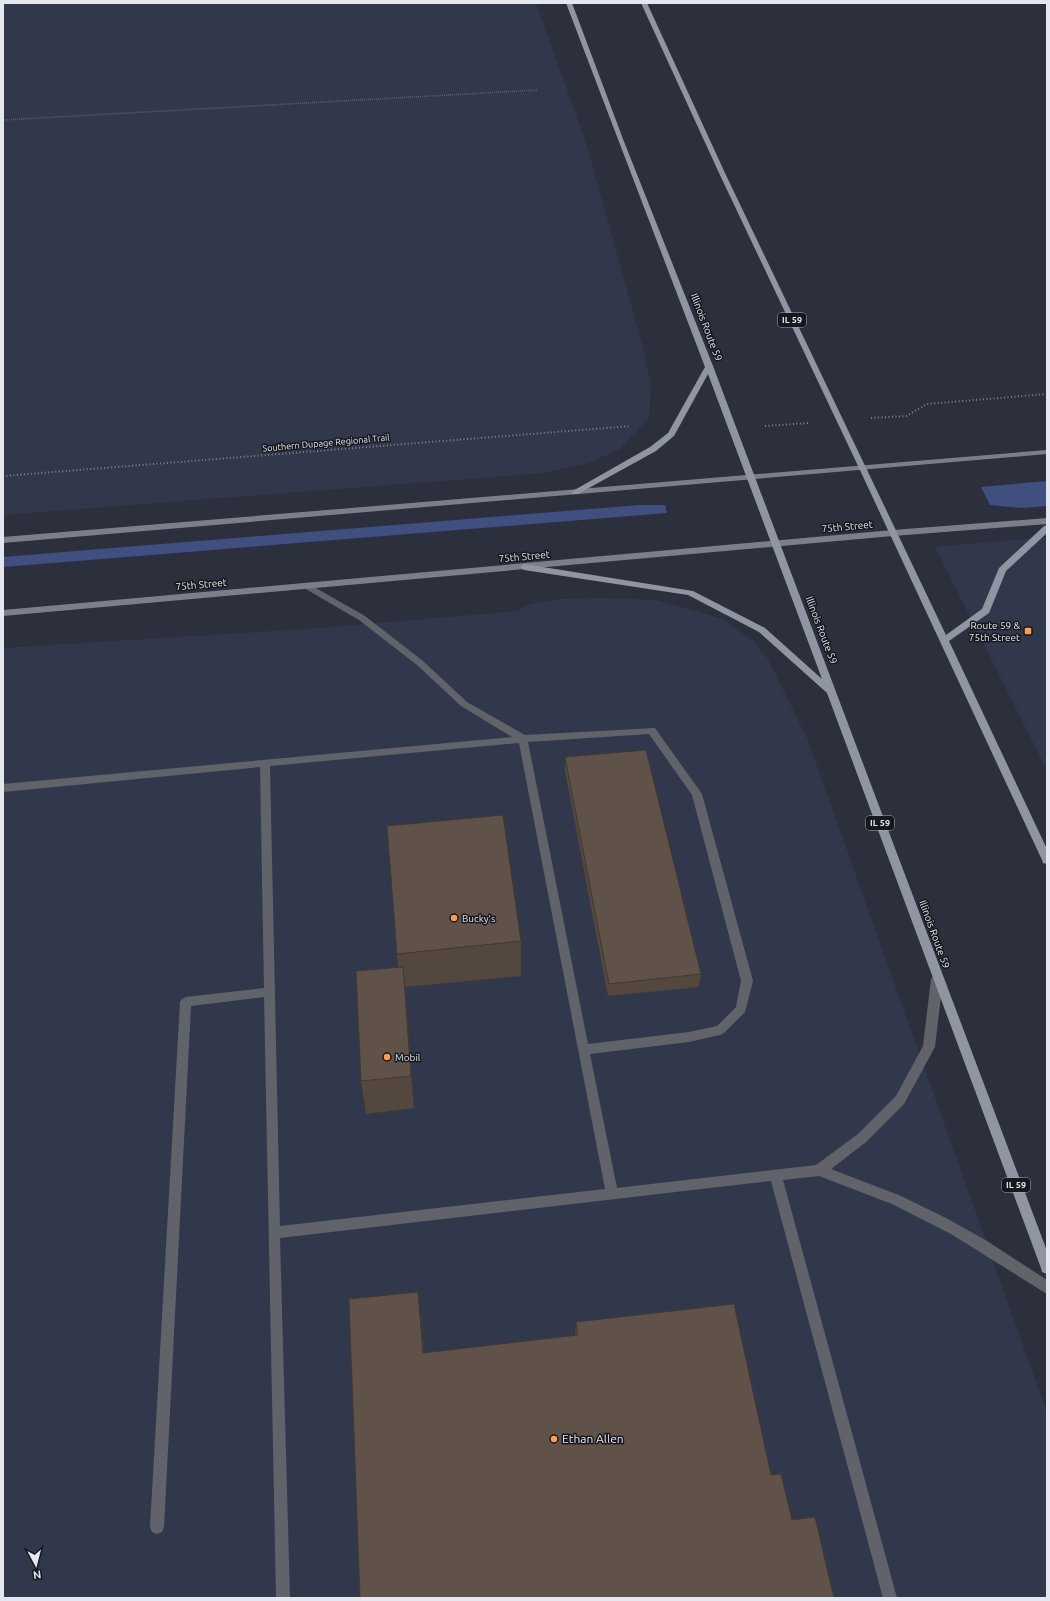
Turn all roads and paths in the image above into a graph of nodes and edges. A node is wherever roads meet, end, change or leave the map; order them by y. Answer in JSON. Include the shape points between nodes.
{"nodes":[{"id":1,"x":569,"y":3,"type":"edge"},
{"id":2,"x":644,"y":3,"type":"edge"},
{"id":3,"x":538,"y":90,"type":"dead end"},
{"id":4,"x":3,"y":120,"type":"edge"},
{"id":5,"x":708,"y":366,"type":"junction"},
{"id":6,"x":1047,"y":394,"type":"edge"},
{"id":7,"x":840,"y":421,"type":"junction"},
{"id":8,"x":732,"y":429,"type":"junction"},
{"id":9,"x":671,"y":434,"type":"junction"},
{"id":10,"x":1047,"y":452,"type":"edge"},
{"id":11,"x":863,"y":468,"type":"junction"},
{"id":12,"x":3,"y":476,"type":"edge"},
{"id":13,"x":749,"y":477,"type":"junction"},
{"id":14,"x":575,"y":492,"type":"junction"},
{"id":15,"x":1047,"y":521,"type":"edge"},
{"id":16,"x":1047,"y":528,"type":"edge"},
{"id":17,"x":893,"y":533,"type":"junction"},
{"id":18,"x":3,"y":540,"type":"edge"},
{"id":19,"x":776,"y":544,"type":"junction"},
{"id":20,"x":524,"y":567,"type":"junction"},
{"id":21,"x":307,"y":586,"type":"junction"},
{"id":22,"x":3,"y":613,"type":"edge"},
{"id":23,"x":944,"y":640,"type":"junction"},
{"id":24,"x":832,"y":692,"type":"junction"},
{"id":25,"x":523,"y":739,"type":"junction"},
{"id":26,"x":265,"y":763,"type":"junction"},
{"id":27,"x":3,"y":788,"type":"edge"},
{"id":28,"x":1047,"y":860,"type":"edge"},
{"id":29,"x":937,"y":979,"type":"junction"},
{"id":30,"x":269,"y":992,"type":"junction"},
{"id":31,"x":584,"y":1050,"type":"junction"},
{"id":32,"x":819,"y":1170,"type":"junction"},
{"id":33,"x":776,"y":1175,"type":"junction"},
{"id":34,"x":612,"y":1194,"type":"junction"},
{"id":35,"x":274,"y":1233,"type":"junction"},
{"id":36,"x":1047,"y":1268,"type":"edge"},
{"id":37,"x":1047,"y":1288,"type":"edge"},
{"id":38,"x":157,"y":1527,"type":"dead end"},
{"id":39,"x":283,"y":1598,"type":"edge"},
{"id":40,"x":890,"y":1598,"type":"edge"}],
"edges":[{"from":1,"to":5,"type":"main road","name":"Illinois Route 59","number":"IL 59"},
{"from":2,"to":7,"type":"main road","number":"IL 59"},
{"from":3,"to":4,"type":"path"},
{"from":5,"to":8,"type":"main road","name":"Illinois Route 59","number":"IL 59"},
{"from":5,"to":9,"type":"main road"},
{"from":6,"to":7,"type":"path","via":[[927,404],[906,416]]},
{"from":7,"to":8,"type":"path"},
{"from":7,"to":11,"type":"main road","number":"IL 59"},
{"from":8,"to":13,"type":"main road","name":"Illinois Route 59","number":"IL 59"},
{"from":9,"to":12,"type":"path","name":"Southern Dupage Regional Trail","via":[[647,435],[630,425]]},
{"from":9,"to":14,"type":"main road","via":[[653,449]]},
{"from":10,"to":11,"type":"main road"},
{"from":11,"to":13,"type":"main road"},
{"from":11,"to":17,"type":"main road","number":"IL 59"},
{"from":13,"to":14,"type":"main road"},
{"from":13,"to":19,"type":"main road","name":"Illinois Route 59","number":"IL 59"},
{"from":14,"to":18,"type":"main road"},
{"from":15,"to":17,"type":"main road","name":"75th Street"},
{"from":16,"to":23,"type":"main road","via":[[1002,570],[986,611]]},
{"from":17,"to":19,"type":"main road","name":"75th Street"},
{"from":17,"to":23,"type":"main road","number":"IL 59"},
{"from":19,"to":20,"type":"main road","name":"75th Street"},
{"from":19,"to":24,"type":"main road","name":"Illinois Route 59","number":"IL 59"},
{"from":20,"to":21,"type":"main road","name":"75th Street"},
{"from":20,"to":24,"type":"main road","via":[[690,593],[762,630]]},
{"from":21,"to":22,"type":"main road","name":"75th Street"},
{"from":21,"to":25,"type":"lane","via":[[362,618],[420,663],[464,704]]},
{"from":23,"to":28,"type":"main road","number":"IL 59"},
{"from":24,"to":29,"type":"main road","name":"Illinois Route 59","number":"IL 59"},
{"from":25,"to":26,"type":"lane"},
{"from":25,"to":31,"type":"lane"},
{"from":25,"to":31,"type":"lane","via":[[652,730],[697,794],[747,981],[741,1009],[720,1030],[689,1037]]},
{"from":26,"to":27,"type":"lane"},
{"from":26,"to":30,"type":"lane"},
{"from":29,"to":32,"type":"lane","via":[[929,1047],[900,1100],[862,1138]]},
{"from":29,"to":36,"type":"main road","name":"Illinois Route 59","number":"IL 59"},
{"from":30,"to":35,"type":"lane"},
{"from":30,"to":38,"type":"lane","via":[[186,1002]]},
{"from":31,"to":34,"type":"lane"},
{"from":32,"to":33,"type":"lane"},
{"from":32,"to":37,"type":"lane","via":[[870,1188],[942,1222]]},
{"from":33,"to":34,"type":"lane"},
{"from":33,"to":40,"type":"lane"},
{"from":34,"to":35,"type":"lane"},
{"from":35,"to":39,"type":"lane"}]}
